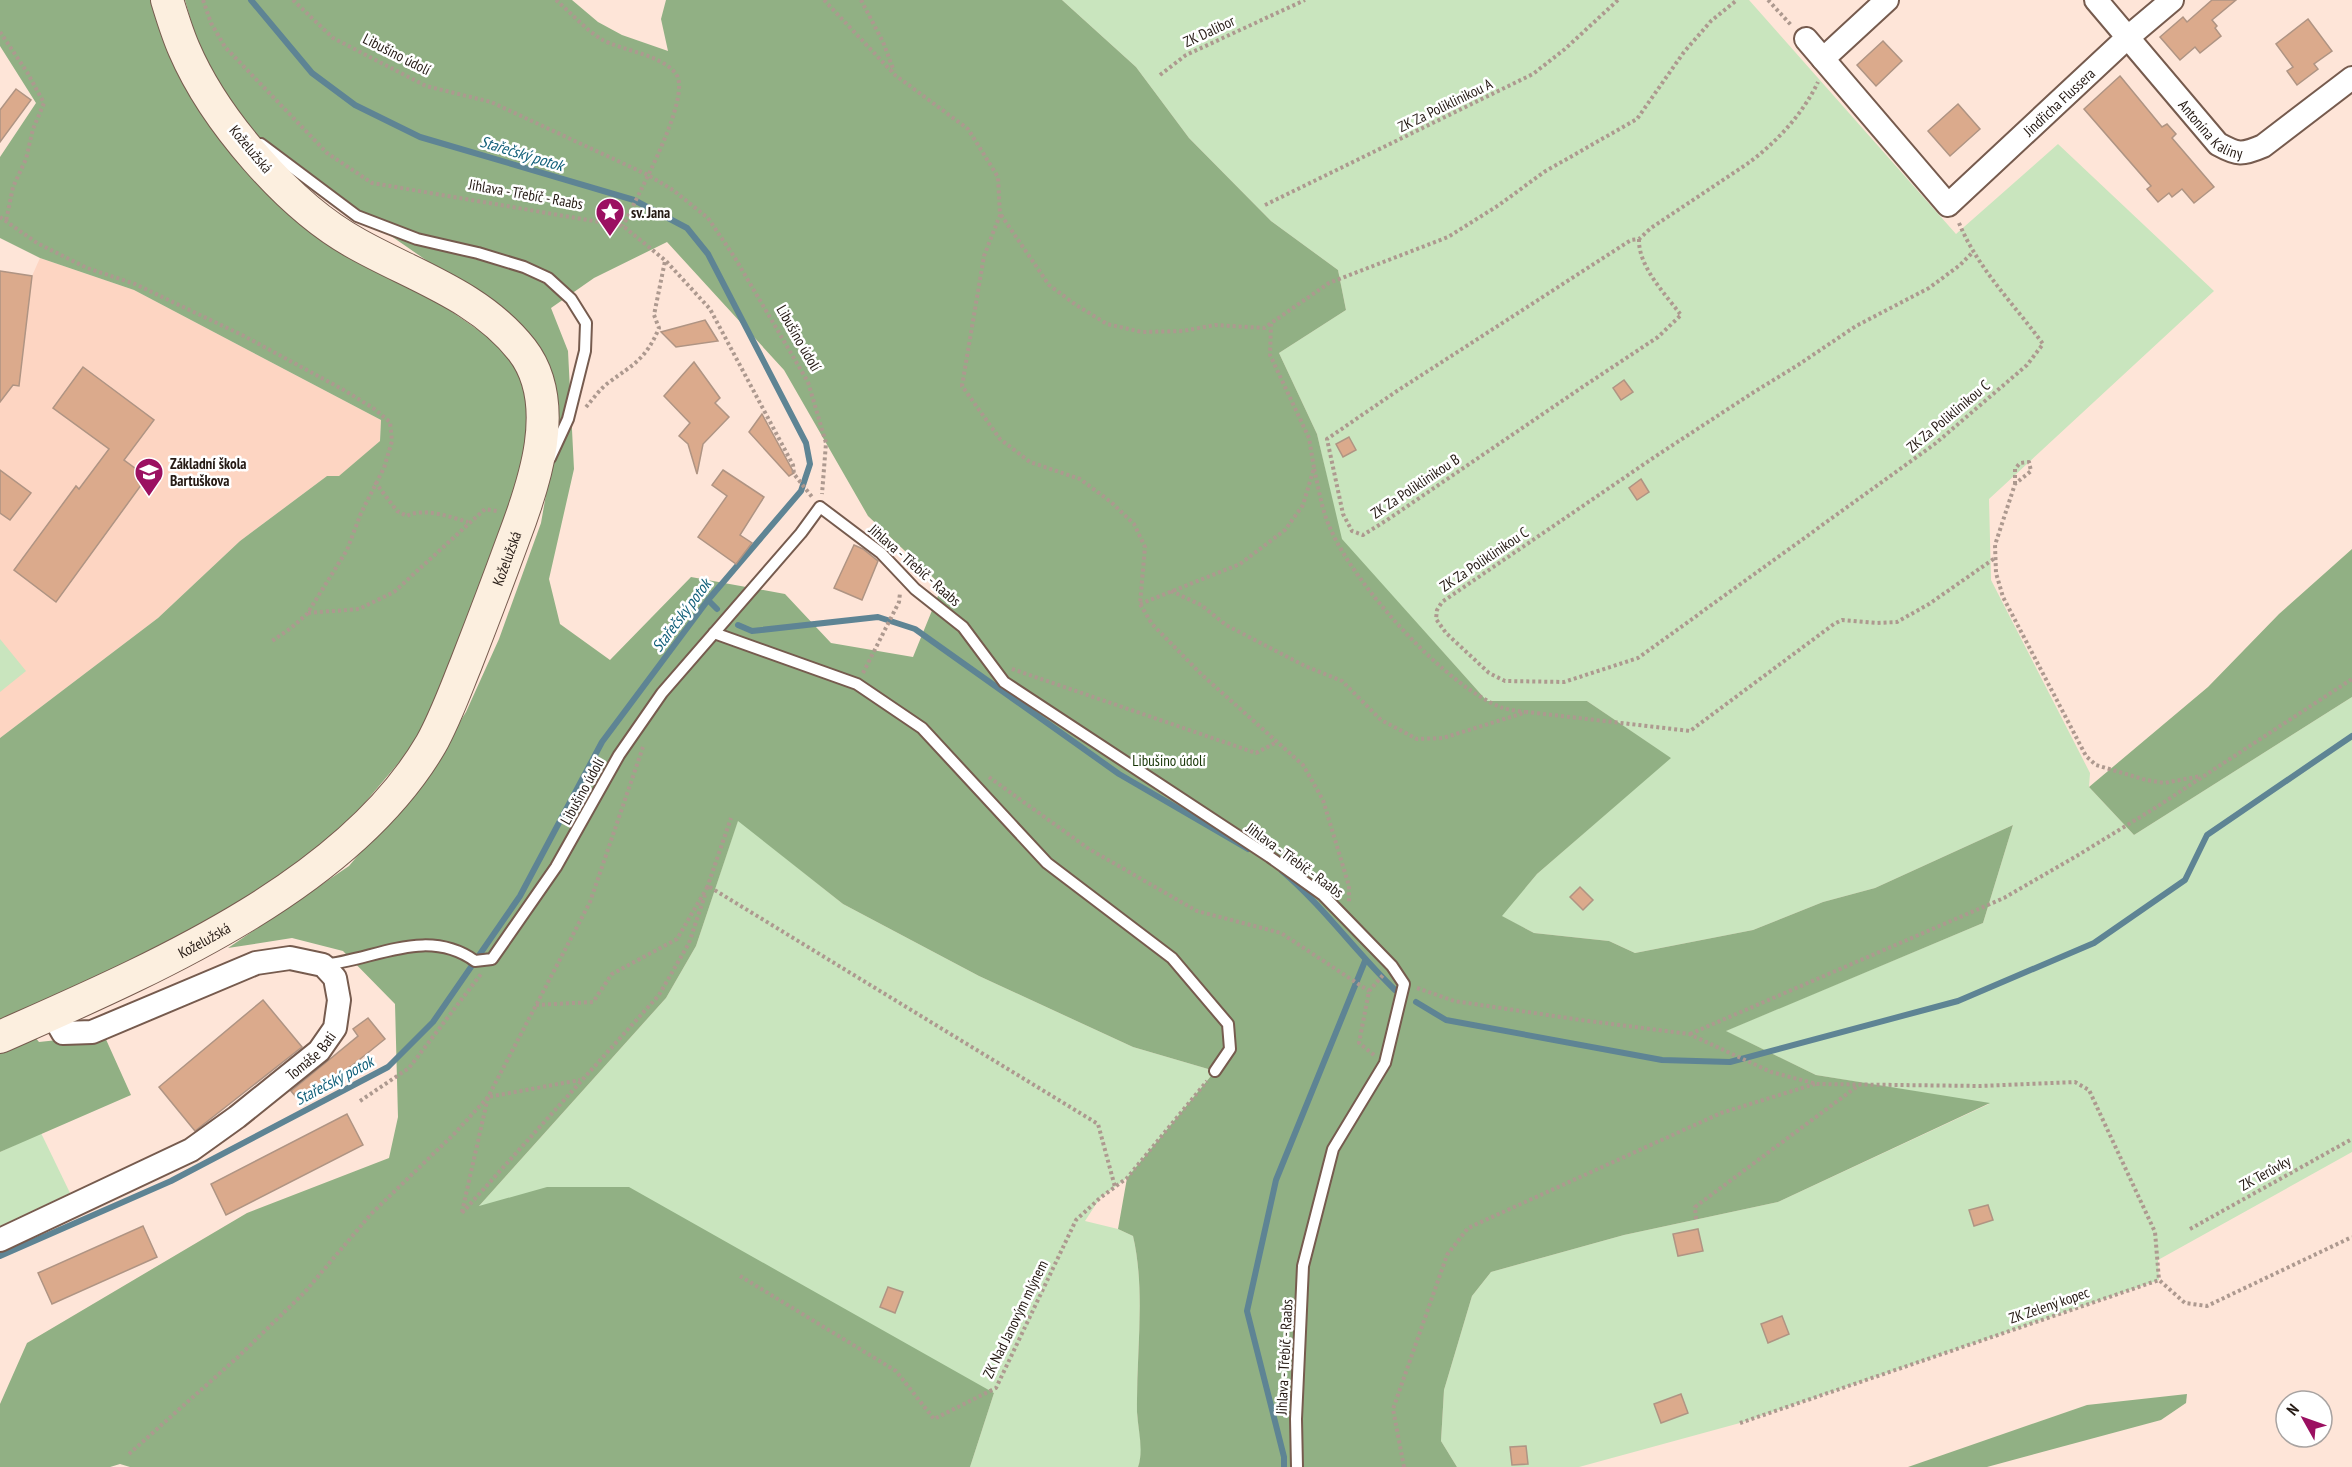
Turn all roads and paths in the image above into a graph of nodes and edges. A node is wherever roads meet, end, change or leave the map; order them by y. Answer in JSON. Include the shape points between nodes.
{"nodes":[{"id":1,"x":167,"y":0,"type":"edge"},
{"id":2,"x":203,"y":0,"type":"edge"},
{"id":3,"x":293,"y":0,"type":"edge"},
{"id":4,"x":556,"y":0,"type":"edge"},
{"id":5,"x":824,"y":0,"type":"edge"},
{"id":6,"x":861,"y":0,"type":"edge"},
{"id":7,"x":1305,"y":0,"type":"edge"},
{"id":8,"x":1618,"y":0,"type":"edge"},
{"id":9,"x":1737,"y":0,"type":"edge"},
{"id":10,"x":1768,"y":0,"type":"edge"},
{"id":11,"x":1887,"y":0,"type":"edge"},
{"id":12,"x":2096,"y":0,"type":"edge"},
{"id":13,"x":2172,"y":0,"type":"edge"},
{"id":14,"x":0,"y":32,"type":"edge"},
{"id":15,"x":2127,"y":38,"type":"junction"},
{"id":16,"x":1806,"y":39,"type":"joint"},
{"id":17,"x":1823,"y":59,"type":"junction"},
{"id":18,"x":895,"y":75,"type":"junction"},
{"id":19,"x":1160,"y":75,"type":"dead end"},
{"id":20,"x":2352,"y":78,"type":"edge"},
{"id":21,"x":224,"y":116,"type":"junction"},
{"id":22,"x":648,"y":175,"type":"junction"},
{"id":23,"x":1265,"y":205,"type":"dead end"},
{"id":24,"x":1000,"y":214,"type":"junction"},
{"id":25,"x":0,"y":217,"type":"edge"},
{"id":26,"x":1957,"y":220,"type":"junction"},
{"id":27,"x":6,"y":221,"type":"junction"},
{"id":28,"x":623,"y":226,"type":"junction"},
{"id":29,"x":1639,"y":239,"type":"junction"},
{"id":30,"x":1973,"y":252,"type":"junction"},
{"id":31,"x":666,"y":261,"type":"junction"},
{"id":32,"x":1271,"y":324,"type":"junction"},
{"id":33,"x":562,"y":435,"type":"junction"},
{"id":34,"x":1314,"y":468,"type":"junction"},
{"id":35,"x":375,"y":482,"type":"junction"},
{"id":36,"x":2014,"y":484,"type":"junction"},
{"id":37,"x":820,"y":507,"type":"junction"},
{"id":38,"x":522,"y":518,"type":"junction"},
{"id":39,"x":468,"y":522,"type":"junction"},
{"id":40,"x":1995,"y":558,"type":"junction"},
{"id":41,"x":900,"y":574,"type":"junction"},
{"id":42,"x":1171,"y":591,"type":"junction"},
{"id":43,"x":1140,"y":604,"type":"junction"},
{"id":44,"x":307,"y":614,"type":"junction"},
{"id":45,"x":714,"y":633,"type":"junction"},
{"id":46,"x":272,"y":641,"type":"dead end"},
{"id":47,"x":987,"y":660,"type":"junction"},
{"id":48,"x":2352,"y":679,"type":"edge"},
{"id":49,"x":857,"y":684,"type":"junction"},
{"id":50,"x":1527,"y":712,"type":"junction"},
{"id":51,"x":647,"y":737,"type":"dead end"},
{"id":52,"x":1277,"y":742,"type":"junction"},
{"id":53,"x":987,"y":775,"type":"dead end"},
{"id":54,"x":2205,"y":775,"type":"junction"},
{"id":55,"x":731,"y":818,"type":"dead end"},
{"id":56,"x":708,"y":886,"type":"junction"},
{"id":57,"x":1349,"y":920,"type":"junction"},
{"id":58,"x":492,"y":959,"type":"junction"},
{"id":59,"x":323,"y":965,"type":"junction"},
{"id":60,"x":1392,"y":966,"type":"junction"},
{"id":61,"x":1404,"y":984,"type":"junction"},
{"id":62,"x":1370,"y":991,"type":"junction"},
{"id":63,"x":536,"y":1005,"type":"junction"},
{"id":64,"x":52,"y":1014,"type":"junction"},
{"id":65,"x":1689,"y":1034,"type":"junction"},
{"id":66,"x":0,"y":1037,"type":"edge"},
{"id":67,"x":1385,"y":1063,"type":"junction"},
{"id":68,"x":1215,"y":1071,"type":"joint"},
{"id":69,"x":581,"y":1080,"type":"junction"},
{"id":70,"x":1816,"y":1084,"type":"junction"},
{"id":71,"x":1860,"y":1084,"type":"junction"},
{"id":72,"x":488,"y":1097,"type":"junction"},
{"id":73,"x":360,"y":1101,"type":"dead end"},
{"id":74,"x":2352,"y":1139,"type":"edge"},
{"id":75,"x":1115,"y":1187,"type":"junction"},
{"id":76,"x":1696,"y":1220,"type":"dead end"},
{"id":77,"x":2190,"y":1229,"type":"dead end"},
{"id":78,"x":2352,"y":1237,"type":"edge"},
{"id":79,"x":0,"y":1240,"type":"edge"},
{"id":80,"x":740,"y":1276,"type":"dead end"},
{"id":81,"x":2159,"y":1280,"type":"junction"},
{"id":82,"x":1740,"y":1423,"type":"dead end"},
{"id":83,"x":129,"y":1454,"type":"dead end"},
{"id":84,"x":1297,"y":1467,"type":"edge"},
{"id":85,"x":1404,"y":1467,"type":"edge"}],
"edges":[{"from":1,"to":21,"type":"main road","name":"Koželužská","via":[[195,72]]},
{"from":2,"to":28,"type":"path","name":"Jihlava - Třebíč - Raabs","via":[[225,47],[327,153],[372,183]]},
{"from":3,"to":22,"type":"path","name":"Libušino údolí","via":[[333,38],[426,86],[491,102]]},
{"from":4,"to":22,"type":"path","via":[[602,39],[664,64],[676,74],[680,94],[673,120]]},
{"from":5,"to":18,"type":"path"},
{"from":6,"to":18,"type":"path"},
{"from":7,"to":19,"type":"path","name":"ZK Dalibor","via":[[1185,55]]},
{"from":8,"to":23,"type":"path","name":"ZK Za Poliklinikou A","via":[[1533,74]]},
{"from":9,"to":32,"type":"path","via":[[1711,21],[1684,52],[1637,119],[1544,172],[1448,237],[1329,283]]},
{"from":10,"to":16,"type":"path"},
{"from":11,"to":17,"type":"street"},
{"from":12,"to":15,"type":"street","name":"Antonína Kaliny"},
{"from":13,"to":15,"type":"street","name":"Jindřicha Flussera"},
{"from":14,"to":27,"type":"path","via":[[44,103],[13,187]]},
{"from":15,"to":20,"type":"street","name":"Antonína Kaliny","via":[[2218,144],[2234,152],[2246,153],[2263,146]]},
{"from":15,"to":26,"type":"street","name":"Jindřicha Flussera"},
{"from":16,"to":17,"type":"street"},
{"from":17,"to":26,"type":"street"},
{"from":17,"to":29,"type":"path","name":"ZK Za Poliklinikou B","via":[[1809,101],[1761,153]]},
{"from":18,"to":24,"type":"path","via":[[968,129],[998,177]]},
{"from":21,"to":33,"type":"lane","via":[[357,216],[417,240],[524,267],[548,278],[571,299],[586,323],[585,351]]},
{"from":21,"to":38,"type":"main road","name":"Koželužská","via":[[261,164],[325,223],[353,242],[467,300],[520,348],[536,377],[541,432],[536,475]]},
{"from":22,"to":28,"type":"path"},
{"from":22,"to":37,"type":"path","name":"Libušino údolí","via":[[708,218],[808,381],[826,443]]},
{"from":24,"to":32,"type":"path","via":[[1049,285],[1107,324],[1142,332],[1215,326],[1264,328]]},
{"from":24,"to":43,"type":"path","via":[[984,256],[962,386],[1000,439],[1030,462],[1080,479],[1134,524],[1145,547]]},
{"from":25,"to":27,"type":"path"},
{"from":26,"to":30,"type":"path","name":"ZK Za Poliklinikou C"},
{"from":27,"to":35,"type":"path","via":[[37,243],[87,268],[135,284],[244,336],[373,408],[390,422],[392,441]]},
{"from":28,"to":31,"type":"path","name":"Jihlava - Třebíč - Raabs"},
{"from":29,"to":29,"type":"path","name":"ZK Za Poliklinikou B","via":[[1645,263],[1681,315],[1658,337],[1387,520],[1363,535],[1352,531],[1343,514],[1327,439],[1631,240]]},
{"from":30,"to":30,"type":"path","name":"ZK Za Poliklinikou C","via":[[2043,344],[2038,353],[1914,460],[1664,641],[1638,658],[1563,682],[1505,681],[1489,673],[1436,619],[1442,602],[1511,554],[1856,326],[1929,288]]},
{"from":31,"to":33,"type":"path","via":[[654,315],[659,328],[651,348],[631,368],[606,384]]},
{"from":31,"to":37,"type":"path","name":"Jihlava - Třebíč - Raabs","via":[[710,309],[794,474]]},
{"from":32,"to":34,"type":"path","via":[[1270,354],[1309,438]]},
{"from":33,"to":38,"type":"lane"},
{"from":34,"to":42,"type":"path","via":[[1303,505],[1285,530],[1240,564]]},
{"from":34,"to":50,"type":"path","via":[[1330,530],[1353,570],[1400,628],[1455,679],[1476,693],[1503,708]]},
{"from":35,"to":39,"type":"path","via":[[397,511],[407,516],[426,513]]},
{"from":35,"to":44,"type":"path","via":[[347,550]]},
{"from":36,"to":36,"type":"path","via":[[2031,471],[2029,462],[2020,462],[2014,469]]},
{"from":36,"to":40,"type":"path","via":[[1995,545]]},
{"from":37,"to":41,"type":"lane","name":"Jihlava - Třebíč - Raabs","via":[[881,553]]},
{"from":37,"to":45,"type":"lane","name":"Libušino údolí"},
{"from":38,"to":39,"type":"path","via":[[485,509]]},
{"from":38,"to":64,"type":"main road","name":"Koželužská","via":[[440,726],[419,763],[380,811],[334,853],[262,906],[141,973]]},
{"from":39,"to":44,"type":"path","via":[[394,592],[359,609]]},
{"from":40,"to":50,"type":"path","via":[[1897,622],[1842,620],[1834,624],[1690,731]]},
{"from":40,"to":54,"type":"path","via":[[1995,573],[2003,597],[2086,756],[2096,765],[2164,783]]},
{"from":41,"to":47,"type":"lane","name":"Jihlava - Třebíč - Raabs","via":[[963,627]]},
{"from":41,"to":49,"type":"path","via":[[899,602]]},
{"from":42,"to":43,"type":"path"},
{"from":42,"to":50,"type":"path","via":[[1201,605],[1226,625],[1342,681],[1381,720],[1418,739],[1443,738]]},
{"from":43,"to":52,"type":"path","via":[[1152,624],[1193,666]]},
{"from":44,"to":46,"type":"path"},
{"from":45,"to":49,"type":"lane"},
{"from":45,"to":58,"type":"lane","name":"Libušino údolí","via":[[662,693],[619,755],[556,867]]},
{"from":47,"to":52,"type":"path","via":[[1256,753]]},
{"from":47,"to":57,"type":"lane","name":"Jihlava - Třebíč - Raabs","via":[[1004,682],[1270,857],[1323,895]]},
{"from":48,"to":54,"type":"path"},
{"from":49,"to":68,"type":"lane","via":[[922,728],[1047,863],[1172,958],[1228,1024],[1230,1049]]},
{"from":51,"to":63,"type":"path","via":[[590,902]]},
{"from":52,"to":57,"type":"path","via":[[1303,765],[1323,800],[1349,886]]},
{"from":53,"to":62,"type":"path","via":[[1089,849],[1197,911],[1281,933]]},
{"from":54,"to":65,"type":"path","via":[[2004,898]]},
{"from":55,"to":56,"type":"path"},
{"from":56,"to":63,"type":"path","via":[[677,939],[612,974],[593,1002]]},
{"from":56,"to":69,"type":"path","via":[[689,943],[659,994]]},
{"from":56,"to":75,"type":"path","via":[[1098,1124]]},
{"from":57,"to":60,"type":"lane","name":"Jihlava - Třebíč - Raabs"},
{"from":58,"to":59,"type":"lane","via":[[475,961],[465,954],[414,945]]},
{"from":58,"to":73,"type":"path","via":[[409,1068]]},
{"from":59,"to":64,"type":"street","via":[[290,958],[256,963],[92,1032],[63,1033]]},
{"from":59,"to":79,"type":"street","name":"Tomáše Bati","via":[[335,978],[339,999],[335,1028],[319,1051],[191,1150]]},
{"from":60,"to":61,"type":"lane","name":"Jihlava - Třebíč - Raabs"},
{"from":60,"to":62,"type":"path"},
{"from":61,"to":65,"type":"path","via":[[1454,1001]]},
{"from":61,"to":67,"type":"lane","name":"Jihlava - Třebíč - Raabs"},
{"from":62,"to":67,"type":"path","via":[[1359,1043]]},
{"from":63,"to":72,"type":"path"},
{"from":64,"to":66,"type":"main road","name":"Koželužská"},
{"from":65,"to":70,"type":"path","via":[[1771,1072]]},
{"from":67,"to":84,"type":"lane","name":"Jihlava - Třebíč - Raabs","via":[[1333,1149],[1303,1266]]},
{"from":68,"to":75,"type":"path","name":"ZK Nad Janovým mlýnem","via":[[1127,1178]]},
{"from":69,"to":72,"type":"path"},
{"from":69,"to":72,"type":"path","via":[[462,1213]]},
{"from":70,"to":71,"type":"path"},
{"from":70,"to":85,"type":"path","via":[[1721,1113],[1468,1228],[1447,1255],[1393,1409]]},
{"from":71,"to":76,"type":"path","via":[[1695,1207]]},
{"from":71,"to":81,"type":"path","via":[[1981,1086],[2075,1082],[2089,1090],[2155,1232]]},
{"from":72,"to":83,"type":"path","via":[[372,1214],[304,1293]]},
{"from":74,"to":77,"type":"path","name":"ZK Terůvky"},
{"from":75,"to":80,"type":"path","name":"ZK Nad Janovým mlýnem","via":[[1076,1220],[996,1388],[934,1419],[896,1371]]},
{"from":78,"to":81,"type":"path","via":[[2207,1306],[2185,1303]]},
{"from":81,"to":82,"type":"path","name":"ZK Zelený kopec"}]}
